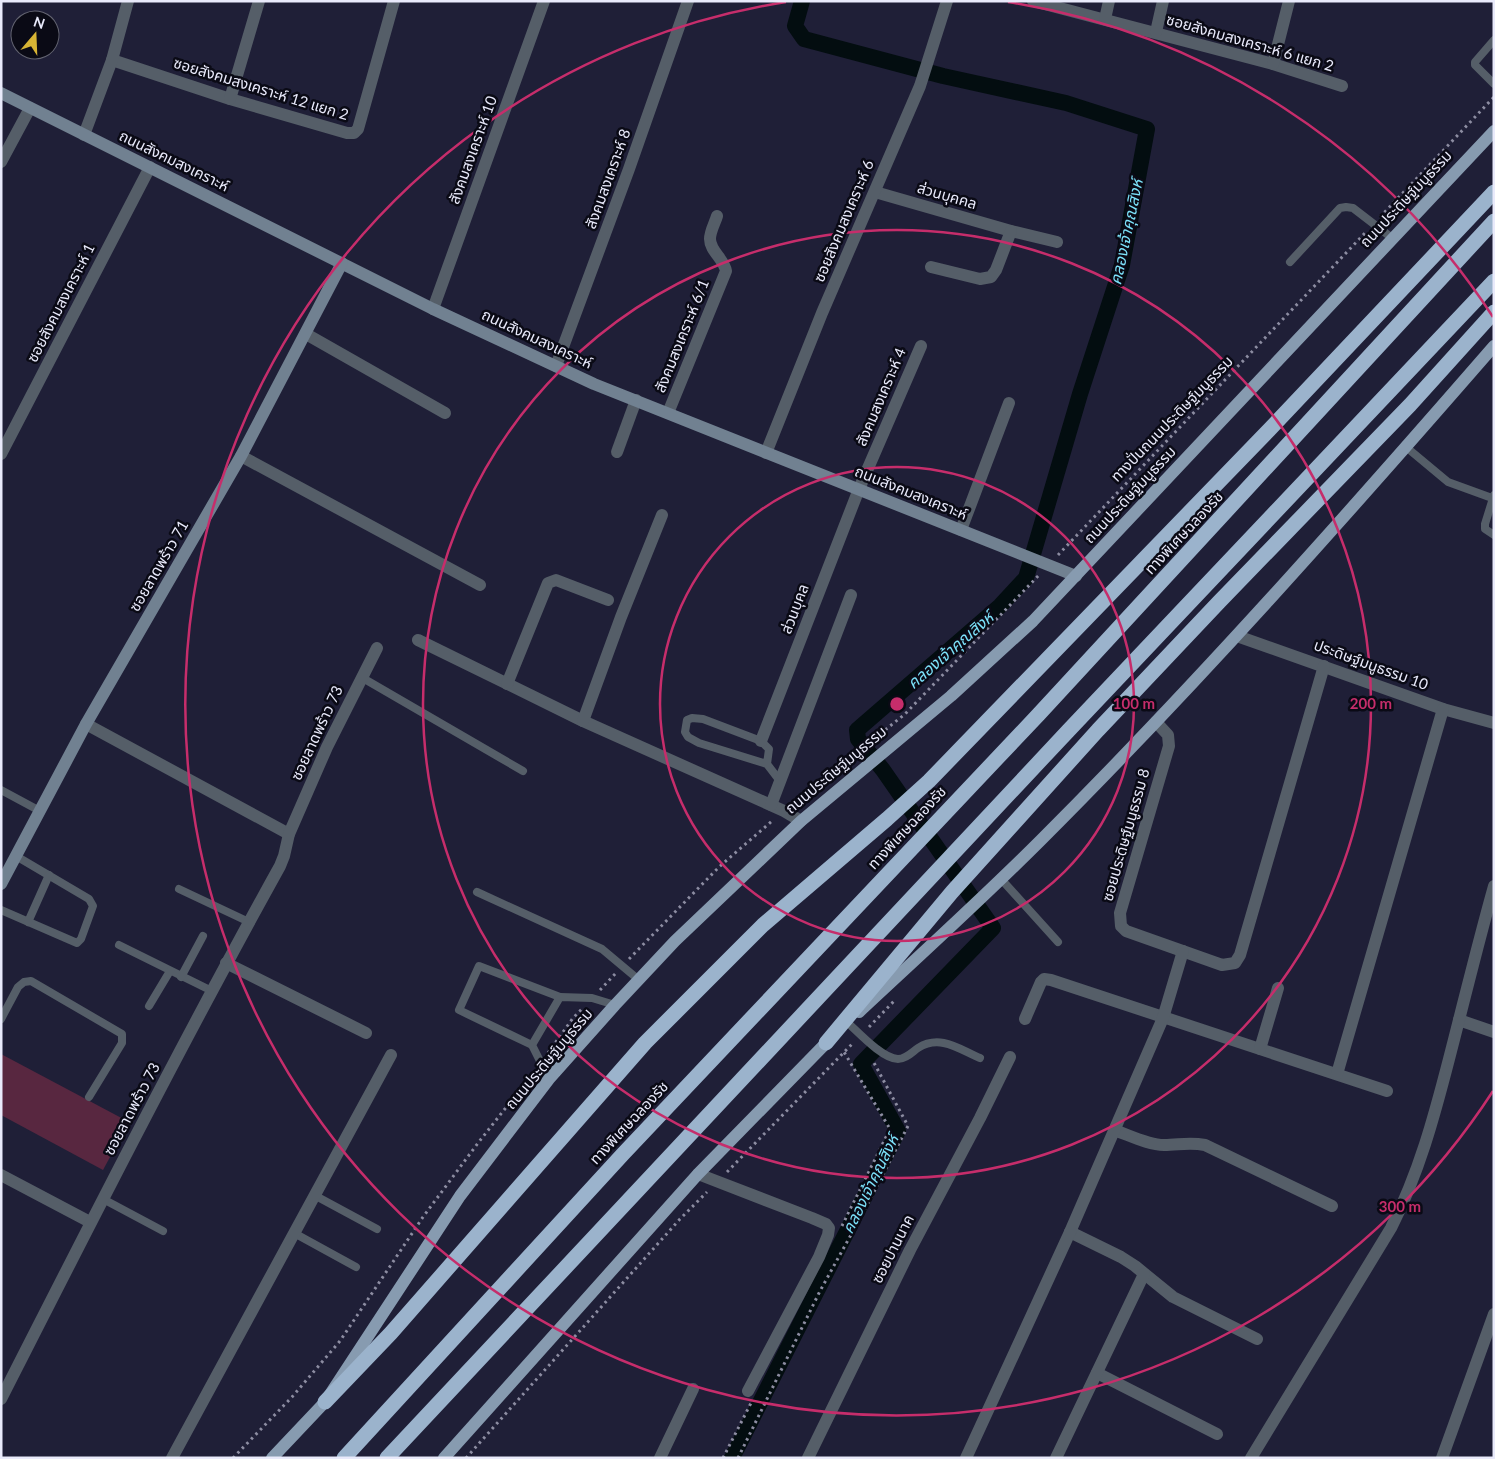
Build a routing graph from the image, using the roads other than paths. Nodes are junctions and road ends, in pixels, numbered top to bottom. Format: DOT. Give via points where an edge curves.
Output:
graph roads {
  1 [pos="128,1"];
  2 [pos="260,1"];
  3 [pos="394,1"];
  4 [pos="544,1"];
  5 [pos="688,1"];
  6 [pos="947,1"];
  7 [pos="1032,1"];
  8 [pos="1110,1"];
  9 [pos="1163,1"];
  10 [pos="1288,1"];
  11 [pos="1105,19"];
  12 [pos="1156,32"];
  13 [pos="1494,40"];
  14 [pos="112,60"];
  15 [pos="1273,64"];
  16 [pos="1494,84"];
  17 [pos="1342,86"];
  18 [pos="1,93"];
  19 [pos="230,99"];
  20 [pos="30,108"];
  21 [pos="1494,131"];
  22 [pos="84,135"];
  23 [pos="1,162"];
  24 [pos="150,167"];
  25 [pos="875,192"];
  26 [pos="1494,192"];
  27 [pos="717,216"];
  28 [pos="1494,221"];
  29 [pos="1011,230"];
  30 [pos="1392,238"];
  31 [pos="1057,242"];
  32 [pos="1290,262"];
  33 [pos="342,263"];
  34 [pos="931,267"];
  35 [pos="1494,281"];
  36 [pos="434,309"];
  37 [pos="1494,312"];
  38 [pos="306,334"];
  39 [pos="921,346"];
  40 [pos="1494,346"];
  41 [pos="556,366"];
  42 [pos="636,400"];
  43 [pos="1009,402"];
  44 [pos="445,413"];
  45 [pos="668,413"];
  46 [pos="1406,447"];
  47 [pos="617,452"];
  48 [pos="766,452"];
  49 [pos="1,454"];
  50 [pos="241,456"];
  51 [pos="858,490"];
  52 [pos="1493,496"];
  53 [pos="662,515"];
  54 [pos="960,530"];
  55 [pos="1494,535"];
  56 [pos="1076,576"];
  57 [pos="480,585"];
  58 [pos="851,595"];
  59 [pos="608,600"];
  60 [pos="1237,636"];
  61 [pos="418,640"];
  62 [pos="377,648"];
  63 [pos="1324,666"];
  64 [pos="361,678"];
  65 [pos="507,684"];
  66 [pos="1443,709"];
  67 [pos="583,721"];
  68 [pos="1156,722"];
  69 [pos="1494,723"];
  70 [pos="86,724"];
  71 [pos="761,741"];
  72 [pos="767,764"];
  73 [pos="523,771"];
  74 [pos="780,781"];
  75 [pos="1,790"];
  76 [pos="771,805"];
  77 [pos="40,811"];
  78 [pos="801,821"];
  79 [pos="288,834"];
  80 [pos="16,856"];
  81 [pos="49,875"];
  82 [pos="1001,879"];
  83 [pos="1,884"];
  84 [pos="1494,886"];
  85 [pos="179,889"];
  86 [pos="477,892"];
  87 [pos="1,910"];
  88 [pos="28,922"];
  89 [pos="249,922"];
  90 [pos="1489,923"];
  91 [pos="202,936"];
  92 [pos="1058,942"];
  93 [pos="119,945"];
  94 [pos="1183,951"];
  95 [pos="226,963"];
  96 [pos="170,971"];
  97 [pos="181,977"];
  98 [pos="639,980"];
  99 [pos="1278,988"];
  100 [pos="212,991"];
  101 [pos="560,997"];
  102 [pos="615,1005"];
  103 [pos="149,1006"];
  104 [pos="1025,1018"];
  105 [pos="1163,1018"];
  106 [pos="1,1020"];
  107 [pos="1459,1020"];
  108 [pos="848,1023"];
  109 [pos="1494,1032"];
  110 [pos="366,1033"];
  111 [pos="826,1043"];
  112 [pos="532,1045"];
  113 [pos="1260,1049"];
  114 [pos="391,1055"];
  115 [pos="1010,1057"];
  116 [pos="980,1058"];
  117 [pos="1336,1074"];
  118 [pos="549,1080"];
  119 [pos="1387,1091"];
  120 [pos="89,1097"];
  121 [pos="1114,1130"];
  122 [pos="698,1174"];
  123 [pos="1,1176"];
  124 [pos="314,1195"];
  125 [pos="103,1199"];
  126 [pos="1332,1206"];
  127 [pos="90,1222"];
  128 [pos="377,1228"];
  129 [pos="163,1231"];
  130 [pos="1070,1232"];
  131 [pos="294,1233"];
  132 [pos="356,1268"];
  133 [pos="1144,1274"];
  134 [pos="1494,1314"];
  135 [pos="1257,1339"];
  136 [pos="1097,1373"];
  137 [pos="693,1389"];
  138 [pos="748,1391"];
  139 [pos="1,1399"];
  140 [pos="325,1402"];
  141 [pos="1217,1434"];
  142 [pos="172,1458"];
  143 [pos="272,1458"];
  144 [pos="344,1458"];
  145 [pos="386,1458"];
  146 [pos="444,1458"];
  147 [pos="660,1458"];
  148 [pos="808,1458"];
  149 [pos="966,1458"];
  150 [pos="1056,1458"];
  151 [pos="1252,1458"];
  152 [pos="1442,1458"];
  1 -- 14 [label="street"];
  2 -- 19 [label="street"];
  3 -- 19 [label="street, ซอยสังคมสงเคราะห์ 12 แยก 2" via="358,130 354,133"];
  4 -- 36 [label="street, สังคมสงเคราะห์ 10"];
  5 -- 41 [label="street, สังคมสงเคราะห์ 8"];
  6 -- 25 [label="street, ซอยสังคมสงเคราะห์ 6" via="920,86"];
  7 -- 11 [label="street, ซอยสังคมสงเคราะห์ 6 แยก 2"];
  8 -- 11 [label="street"];
  9 -- 12 [label="street"];
  10 -- 15 [label="street"];
  11 -- 12 [label="street, ซอยสังคมสงเคราะห์ 6 แยก 2"];
  12 -- 15 [label="street, ซอยสังคมสงเคราะห์ 6 แยก 2"];
  13 -- 16 [label="lane" via="1475,63"];
  14 -- 19 [label="street, ซอยสังคมสงเคราะห์ 12 แยก 2"];
  14 -- 22 [label="street"];
  15 -- 17 [label="street, ซอยสังคมสงเคราะห์ 6 แยก 2"];
  18 -- 20 [label="main road, ถนนสังคมสงเคราะห์"];
  20 -- 22 [label="main road, ถนนสังคมสงเคราะห์"];
  20 -- 23 [label="street"];
  21 -- 30 [label="main road, ถนนประดิษฐ์มนูธรรม"];
  22 -- 24 [label="main road, ถนนสังคมสงเคราะห์"];
  24 -- 33 [label="main road, ถนนสังคมสงเคราะห์"];
  24 -- 49 [label="street, ซอยสังคมสงเคราะห์ 1"];
  25 -- 29 [label="street, ส่วนบุคคล"];
  25 -- 48 [label="street, ซอยสังคมสงเคราะห์ 6"];
  26 -- 140 [label="highway" via="929,781 763,924 645,1043 397,1326"];
  27 -- 45 [label="street, สังคมสงเคราะห์ 6/1" via="711,243 726,272"];
  28 -- 144 [label="highway, ทางพิเศษฉลองรัช" via="1039,714 623,1154"];
  29 -- 31 [label="street, ส่วนบุคคล"];
  29 -- 34 [label="street" via="992,277 980,279"];
  30 -- 32 [label="lane" via="1353,208 1340,208"];
  30 -- 56 [label="main road, ถนนประดิษฐ์มนูธรรม"];
  33 -- 36 [label="main road, ถนนสังคมสงเคราะห์"];
  33 -- 38 [label="main road, ซอยลาดพร้าว 71"];
  35 -- 145 [label="highway"];
  36 -- 41 [label="main road, ถนนสังคมสงเคราะห์"];
  37 -- 111 [label="highway" via="1410,405 1098,730 952,892"];
  38 -- 44 [label="street"];
  38 -- 50 [label="main road, ซอยลาดพร้าว 71"];
  39 -- 51 [label="street, สังคมสงเคราะห์ 4"];
  40 -- 46 [label="main road"];
  41 -- 42 [label="main road, ถนนสังคมสงเคราะห์"];
  42 -- 45 [label="main road, ถนนสังคมสงเคราะห์"];
  42 -- 47 [label="street"];
  43 -- 54 [label="street"];
  45 -- 48 [label="main road, ถนนสังคมสงเคราะห์"];
  46 -- 52 [label="lane" via="1448,482"];
  46 -- 60 [label="main road"];
  48 -- 51 [label="main road, ถนนสังคมสงเคราะห์"];
  50 -- 57 [label="street"];
  50 -- 70 [label="main road, ซอยลาดพร้าว 71"];
  51 -- 54 [label="main road, ถนนสังคมสงเคราะห์"];
  51 -- 71 [label="street, ส่วนบุคล"];
  52 -- 55 [label="lane" via="1485,529"];
  53 -- 67 [label="street"];
  54 -- 56 [label="main road, ถนนสังคมสงเคราะห์"];
  56 -- 78 [label="main road, ถนนประดิษฐ์มนูธรรม" via="995,657"];
  58 -- 74 [label="street"];
  59 -- 65 [label="street" via="556,580 548,583"];
  60 -- 63 [label="street, ประดิษฐ์มนูธรรม 10"];
  60 -- 68 [label="main road"];
  61 -- 65 [label="street"];
  62 -- 64 [label="street, ซอยลาดพร้าว 73"];
  63 -- 66 [label="street, ประดิษฐ์มนูธรรม 10"];
  63 -- 94 [label="street, ซอยประดิษฐ์มนูธรรม 8" via="1240,955 1235,963 1222,965"];
  64 -- 73 [label="lane"];
  64 -- 79 [label="street, ซอยลาดพร้าว 73"];
  65 -- 67 [label="street"];
  66 -- 69 [label="street, ประดิษฐ์มนูธรรม 10"];
  66 -- 117 [label="street"];
  67 -- 76 [label="street"];
  68 -- 82 [label="main road"];
  68 -- 94 [label="street, ซอยประดิษฐ์มนูธรรม 8" via="1168,735 1169,746 1120,920 1126,931"];
  70 -- 77 [label="main road, ซอยลาดพร้าว 71"];
  70 -- 79 [label="street"];
  71 -- 72 [label="lane" via="769,750"];
  71 -- 72 [label="lane" via="703,719 692,718 685,726 688,737 699,743"];
  72 -- 74 [label="lane"];
  74 -- 76 [label="street"];
  75 -- 77 [label="lane"];
  76 -- 78 [label="street"];
  77 -- 80 [label="main road, ซอยลาดพร้าว 71"];
  78 -- 98 [label="main road, ถนนประดิษฐ์มนูธรรม"];
  79 -- 89 [label="street, ซอยลาดพร้าว 73" via="280,866"];
  80 -- 81 [label="lane"];
  80 -- 83 [label="main road, ซอยลาดพร้าว 71"];
  81 -- 88 [label="lane"];
  81 -- 88 [label="lane" via="92,902 82,939 77,943"];
  82 -- 92 [label="lane"];
  82 -- 108 [label="main road"];
  84 -- 90 [label="street"];
  85 -- 89 [label="lane"];
  86 -- 98 [label="lane" via="602,948"];
  87 -- 88 [label="lane"];
  89 -- 95 [label="street, ซอยลาดพร้าว 73"];
  90 -- 107 [label="street"];
  91 -- 97 [label="lane"];
  93 -- 96 [label="lane"];
  94 -- 105 [label="street"];
  95 -- 100 [label="street, ซอยลาดพร้าว 73"];
  95 -- 110 [label="street"];
  96 -- 97 [label="lane"];
  96 -- 103 [label="lane"];
  97 -- 100 [label="lane"];
  98 -- 102 [label="main road, ถนนประดิษฐ์มนูธรรม"];
  99 -- 113 [label="street"];
  100 -- 125 [label="street, ซอยลาดพร้าว 73"];
  101 -- 102 [label="lane" via="592,998"];
  101 -- 112 [label="lane"];
  101 -- 112 [label="lane" via="480,966 459,1010"];
  102 -- 118 [label="main road, ถนนประดิษฐ์มนูธรรม"];
  104 -- 105 [label="street" via="1044,979"];
  105 -- 113 [label="street"];
  105 -- 121 [label="street"];
  106 -- 120 [label="lane" via="18,988 31,981 122,1034 122,1043"];
  107 -- 109 [label="street"];
  107 -- 151 [label="street" via="1434,1114 1406,1198"];
  108 -- 111 [label="main road"];
  108 -- 116 [label="lane" via="887,1055 899,1059 930,1042 948,1044"];
  111 -- 122 [label="main road"];
  112 -- 118 [label="lane"];
  113 -- 117 [label="street"];
  114 -- 124 [label="street"];
  115 -- 148 [label="street, ซอยปานนาค"];
  117 -- 119 [label="street"];
  118 -- 140 [label="main road, ถนนประดิษฐ์มนูธรรม" via="460,1196"];
  121 -- 126 [label="street" via="1154,1144 1192,1142 1205,1145"];
  121 -- 130 [label="street"];
  122 -- 138 [label="street" via="812,1218 829,1228 819,1257"];
  122 -- 146 [label="main road"];
  123 -- 127 [label="street"];
  124 -- 128 [label="lane"];
  124 -- 131 [label="street"];
  125 -- 127 [label="street, ซอยลาดพร้าว 73"];
  125 -- 129 [label="lane"];
  127 -- 139 [label="street, ซอยลาดพร้าว 73"];
  130 -- 133 [label="street" via="1121,1257"];
  130 -- 149 [label="street"];
  131 -- 132 [label="lane"];
  131 -- 142 [label="street"];
  133 -- 135 [label="street" via="1173,1297"];
  133 -- 136 [label="street"];
  134 -- 152 [label="street"];
  136 -- 141 [label="street"];
  136 -- 150 [label="street"];
  137 -- 147 [label="street"];
  140 -- 143 [label="main road, ถนนประดิษฐ์มนูธรรม"];
}
